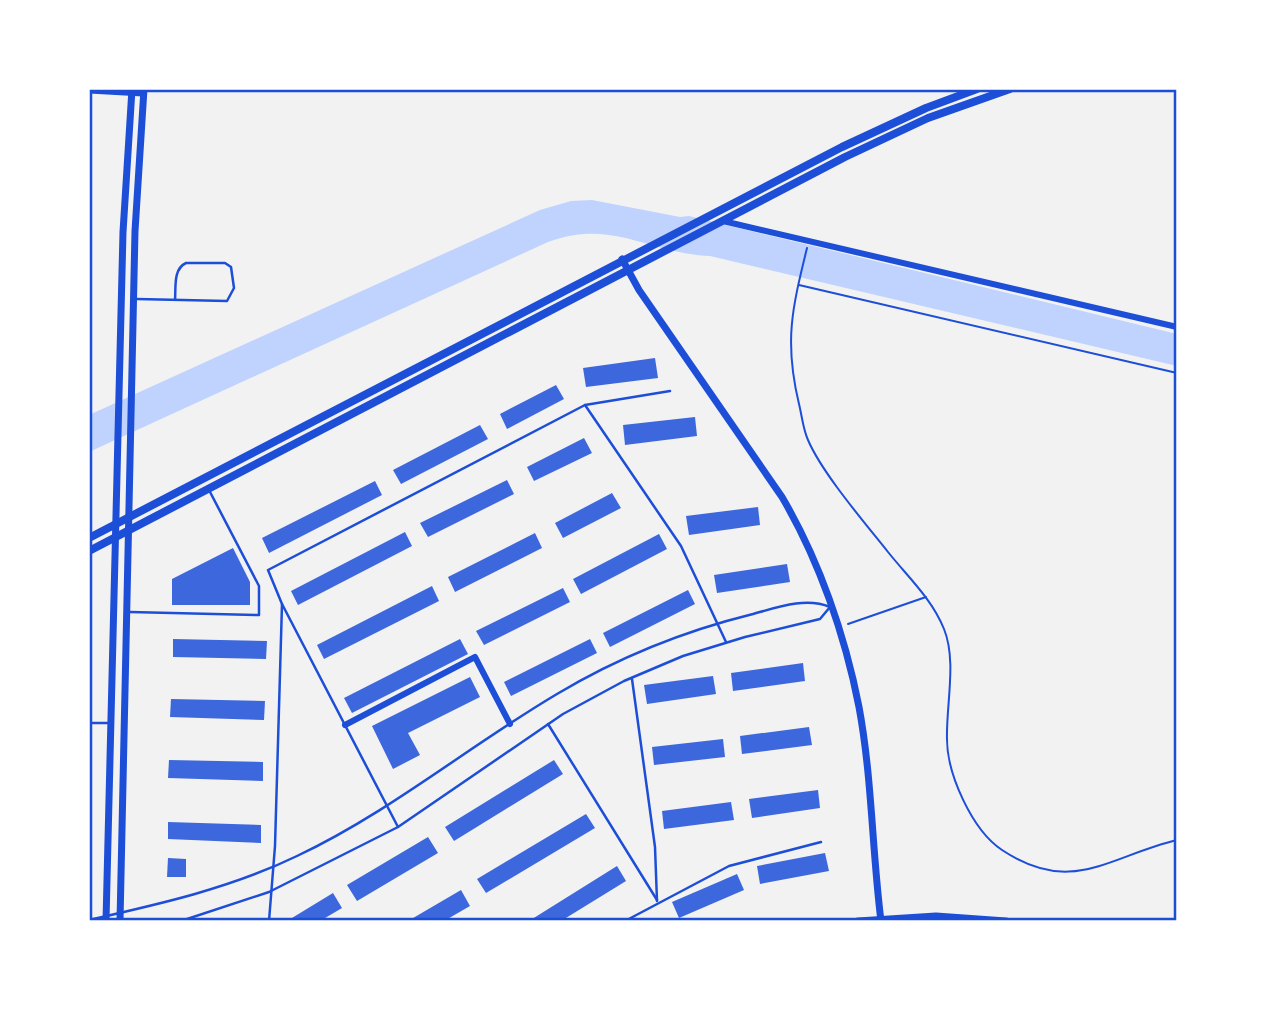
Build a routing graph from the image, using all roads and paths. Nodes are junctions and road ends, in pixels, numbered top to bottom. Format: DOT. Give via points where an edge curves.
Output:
graph roads {
  1 [pos="977,89"];
  2 [pos="1010,89"];
  3 [pos="89,90"];
  4 [pos="132,90"];
  5 [pos="144,91"];
  6 [pos="723,220"];
  7 [pos="808,240"];
  8 [pos="622,259"];
  9 [pos="628,271"];
  10 [pos="798,285"];
  11 [pos="134,299"];
  12 [pos="175,300"];
  13 [pos="1177,327"];
  14 [pos="1177,373"];
  15 [pos="670,391"];
  16 [pos="584,405"];
  17 [pos="208,488"];
  18 [pos="129,517"];
  19 [pos="115,525"];
  20 [pos="128,529"];
  21 [pos="115,537"];
  22 [pos="89,538"];
  23 [pos="89,551"];
  24 [pos="926,597"];
  25 [pos="282,604"];
  26 [pos="830,607"];
  27 [pos="127,612"];
  28 [pos="717,623"];
  29 [pos="838,627"];
  30 [pos="726,643"];
  31 [pos="631,678"];
  32 [pos="89,723"];
  33 [pos="110,723"];
  34 [pos="510,724"];
  35 [pos="548,724"];
  36 [pos="345,725"];
  37 [pos="387,807"];
  38 [pos="398,827"];
  39 [pos="1177,841"];
  40 [pos="821,842"];
  41 [pos="272,867"];
  42 [pos="269,892"];
  43 [pos="657,901"];
  44 [pos="120,917"];
  45 [pos="106,919"];
  46 [pos="89,920"];
  47 [pos="880,920"];
  48 [pos="181,921"];
  49 [pos="269,921"];
  50 [pos="625,921"];
  51 [pos="858,921"];
  52 [pos="1006,921"];
  1 -- 8 [label="main road" via="868,134"];
  2 -- 6 [label="main road" via="902,130"];
  3 -- 4 [label="street"];
  4 -- 5 [label="street"];
  4 -- 19 [label="street"];
  5 -- 11 [label="street"];
  6 -- 7 [label="street"];
  6 -- 9 [label="main road"];
  7 -- 10 [label="path"];
  7 -- 13 [label="street"];
  8 -- 9 [label="street"];
  8 -- 18 [label="main road"];
  9 -- 17 [label="main road"];
  9 -- 26 [label="street" via="798,523"];
  10 -- 14 [label="path"];
  10 -- 24 [label="path" via="788,350 808,440 838,486"];
  11 -- 12 [label="lane"];
  11 -- 18 [label="street"];
  12 -- 12 [label="lane" via="227,301 234,288 231,267 225,263 180,265"];
  15 -- 16 [label="lane"];
  16 -- 25 [label="lane" via="268,570"];
  16 -- 28 [label="lane" via="681,545"];
  17 -- 20 [label="main road"];
  17 -- 27 [label="lane" via="259,586 259,615"];
  18 -- 19 [label="main road"];
  18 -- 20 [label="street"];
  19 -- 21 [label="street"];
  19 -- 22 [label="main road"];
  20 -- 21 [label="main road"];
  20 -- 27 [label="street"];
  21 -- 23 [label="main road"];
  21 -- 33 [label="street"];
  24 -- 29 [label="path"];
  24 -- 39 [label="path" via="945,632 947,742 957,782 974,823 999,848 1037,870 1080,872"];
  25 -- 36 [label="lane"];
  25 -- 41 [label="lane"];
  26 -- 28 [label="lane" via="818,602 783,606"];
  26 -- 29 [label="street"];
  26 -- 30 [label="lane" via="820,619"];
  27 -- 44 [label="street"];
  28 -- 30 [label="lane"];
  28 -- 34 [label="lane" via="628,656"];
  29 -- 47 [label="street" via="859,711"];
  30 -- 31 [label="lane"];
  31 -- 35 [label="lane"];
  31 -- 43 [label="lane" via="655,847"];
  32 -- 33 [label="lane"];
  33 -- 45 [label="street"];
  34 -- 36 [label="street" via="475,657"];
  34 -- 37 [label="lane"];
  35 -- 38 [label="lane"];
  35 -- 43 [label="lane"];
  36 -- 37 [label="lane"];
  37 -- 38 [label="lane"];
  37 -- 41 [label="lane"];
  38 -- 42 [label="lane"];
  40 -- 43 [label="lane" via="729,866"];
  41 -- 42 [label="lane"];
  41 -- 44 [label="lane"];
  42 -- 48 [label="lane"];
  42 -- 49 [label="lane"];
  43 -- 50 [label="lane"];
  44 -- 45 [label="lane"];
  45 -- 46 [label="lane"];
  47 -- 51 [label="street"];
  47 -- 52 [label="street" via="958,917"];
}
